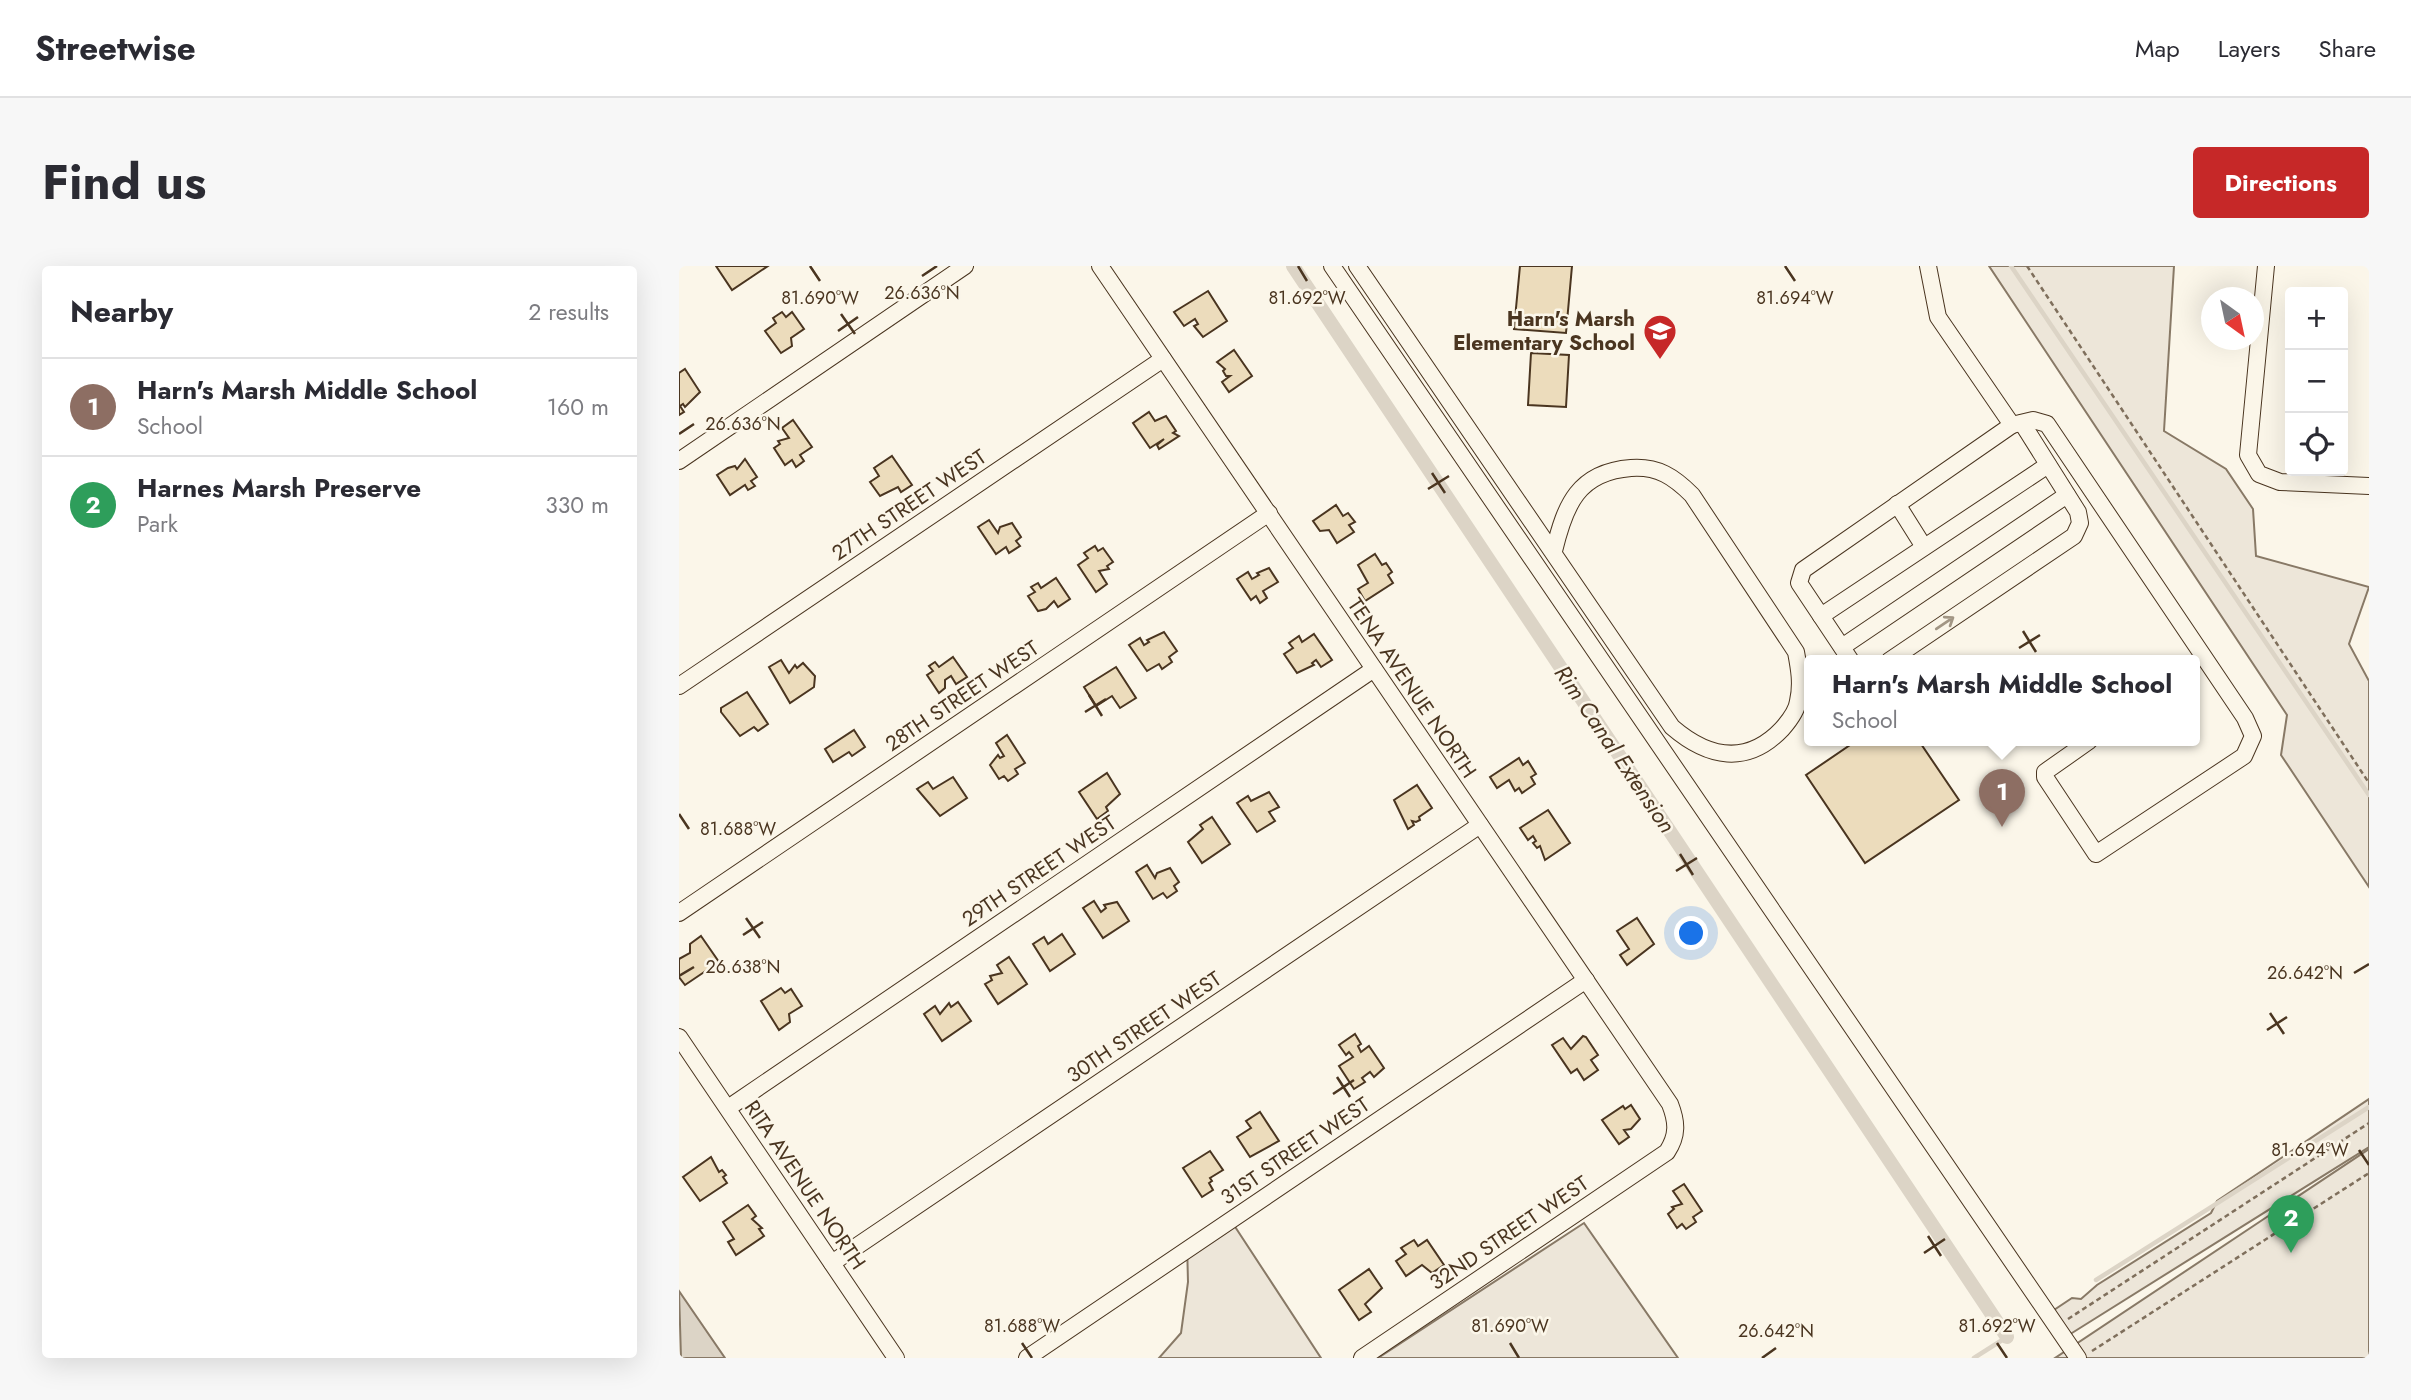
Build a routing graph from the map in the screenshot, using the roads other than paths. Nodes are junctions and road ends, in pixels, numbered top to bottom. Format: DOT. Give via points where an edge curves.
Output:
graph roads {
  1 [pos="965,266"];
  2 [pos="1100,266"];
  3 [pos="1332,266"];
  4 [pos="1357,266"];
  5 [pos="1928,266"];
  6 [pos="2266,266"];
  7 [pos="1163,359"];
  8 [pos="2017,424"];
  9 [pos="679,461"];
  10 [pos="2048,465"];
  11 [pos="2369,486"];
  12 [pos="2067,495"];
  13 [pos="1897,504"];
  14 [pos="1269,513"];
  15 [pos="1924,547"];
  16 [pos="1554,551"];
  17 [pos="1821,616"];
  18 [pos="1846,654"];
  19 [pos="1897,655"];
  20 [pos="2194,655"];
  21 [pos="2200,664"];
  22 [pos="1374,669"];
  23 [pos="679,686"];
  24 [pos="2082,746"];
  25 [pos="1480,825"];
  26 [pos="679,913"];
  27 [pos="1585,980"];
  28 [pos="679,1037"];
  29 [pos="727,1108"];
  30 [pos="1676,1138"];
  31 [pos="832,1264"];
  32 [pos="896,1358"];
  33 [pos="1027,1358"];
  34 [pos="1362,1358"];
  35 [pos="2080,1358"];
  1 -- 9 [label="street"];
  2 -- 7 [label="street, TENA AVENUE NORTH"];
  3 -- 35 [label="street"];
  4 -- 16 [label="street"];
  5 -- 8 [label="street" via="1938,317"];
  6 -- 11 [label="street" via="2248,455 2259,474 2280,482"];
  7 -- 14 [label="street, TENA AVENUE NORTH"];
  7 -- 23 [label="street, 27TH STREET WEST"];
  8 -- 10 [label="street"];
  8 -- 13 [label="street"];
  8 -- 20 [label="street" via="2033,420 2047,424"];
  10 -- 12 [label="street"];
  10 -- 15 [label="street"];
  12 -- 18 [label="street"];
  19 -- 12 [label="street, one-way" via="2074,536 2080,523"];
  13 -- 15 [label="street"];
  13 -- 17 [label="street" via="1803,569 1799,583"];
  14 -- 22 [label="street, TENA AVENUE NORTH"];
  14 -- 26 [label="street, 28TH STREET WEST"];
  15 -- 17 [label="street"];
  16 -- 16 [label="street" via="1672,727 1691,744 1720,754 1743,753 1767,744 1789,720 1798,703 1796,652 1692,495 1672,475 1645,467 1594,476 1574,496 1561,519"];
  17 -- 18 [label="street"];
  21 -- 24 [label="street" via="2245,718 2253,736 2244,756 2096,854 2045,777 2045,772"];
  22 -- 25 [label="street, TENA AVENUE NORTH"];
  22 -- 29 [label="street, 29TH STREET WEST"];
  25 -- 27 [label="street, TENA AVENUE NORTH"];
  25 -- 31 [label="street, 30TH STREET WEST"];
  27 -- 30 [label="street, TENA AVENUE NORTH" via="1670,1104"];
  27 -- 33 [label="street, 31ST STREET WEST"];
  28 -- 29 [label="street, RITA AVENUE NORTH"];
  29 -- 31 [label="street, RITA AVENUE NORTH"];
  30 -- 34 [label="street, 32ND STREET WEST" via="1667,1152"];
  31 -- 32 [label="street, RITA AVENUE NORTH"];
}
